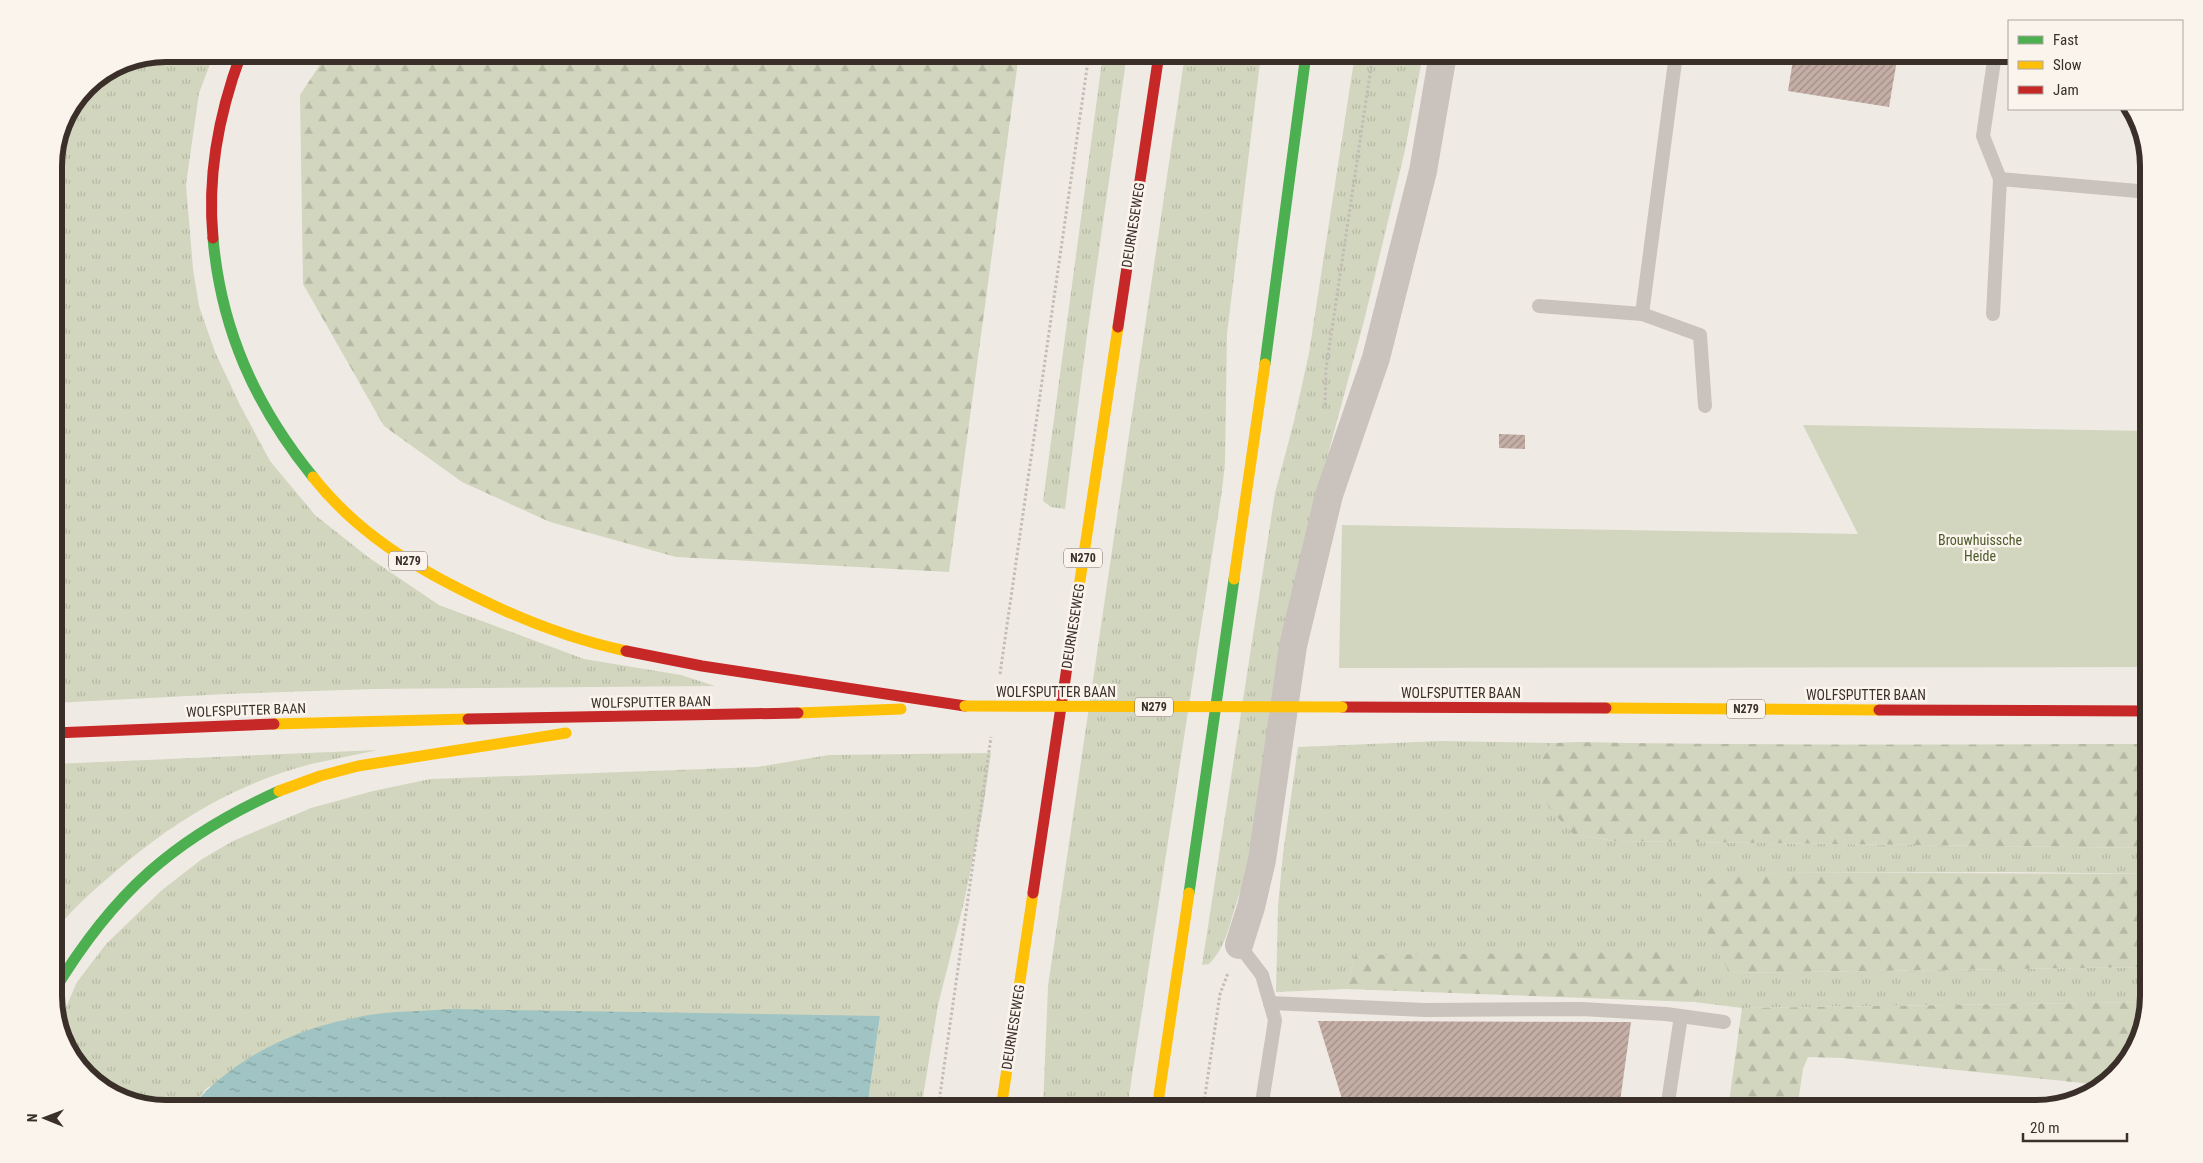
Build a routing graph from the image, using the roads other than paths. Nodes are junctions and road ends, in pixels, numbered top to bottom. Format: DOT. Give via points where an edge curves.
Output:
graph roads {
  1 [pos="239,63"];
  2 [pos="1158,63"];
  3 [pos="1305,63"];
  4 [pos="1441,63"];
  5 [pos="1675,63"];
  6 [pos="1994,63"];
  7 [pos="2000,179"];
  8 [pos="2140,191"];
  9 [pos="1539,306"];
  10 [pos="1642,314"];
  11 [pos="1993,314"];
  12 [pos="1704,406"];
  13 [pos="965,706"];
  14 [pos="2140,711"];
  15 [pos="711,716"];
  16 [pos="603,729"];
  17 [pos="573,732"];
  18 [pos="63,733"];
  19 [pos="1239,945"];
  20 [pos="63,974"];
  21 [pos="1270,1003"];
  22 [pos="1681,1016"];
  23 [pos="1724,1022"];
  24 [pos="1001,1100"];
  25 [pos="1158,1100"];
  26 [pos="1262,1100"];
  27 [pos="1668,1100"];
  1 -- 13 [label="main road, N279" via="225,104 216,147 212,191 216,278 224,314 240,360 263,408 296,457 353,519 393,551 434,576 512,616 590,643 700,665"];
  2 -- 24 [label="main road, DEURNESEWEG / N270"];
  3 -- 25 [label="main road" via="1259,414"];
  4 -- 19 [label="street" via="1423,171 1376,358 1329,495 1293,646 1262,860"];
  5 -- 10 [label="lane"];
  6 -- 7 [label="lane" via="1983,136"];
  7 -- 8 [label="lane"];
  7 -- 11 [label="lane"];
  9 -- 10 [label="lane"];
  10 -- 12 [label="lane" via="1700,335"];
  13 -- 14 [label="main road, WOLFSPUTTER BAAN / N279, bridge"];
  13 -- 15 [label="main road, WOLFSPUTTER BAAN / N279"];
  15 -- 16 [label="main road, N279"];
  15 -- 18 [label="main road, WOLFSPUTTER BAAN / N279" via="342,721"];
  17 -- 20 [label="main road" via="379,763 321,776 267,796 223,817 181,844 143,875 104,918"];
  19 -- 21 [label="lane" via="1262,975"];
  21 -- 22 [label="lane" via="1425,1010 1582,1009"];
  21 -- 26 [label="lane" via="1275,1020"];
  22 -- 23 [label="lane"];
  22 -- 27 [label="lane"];
}
